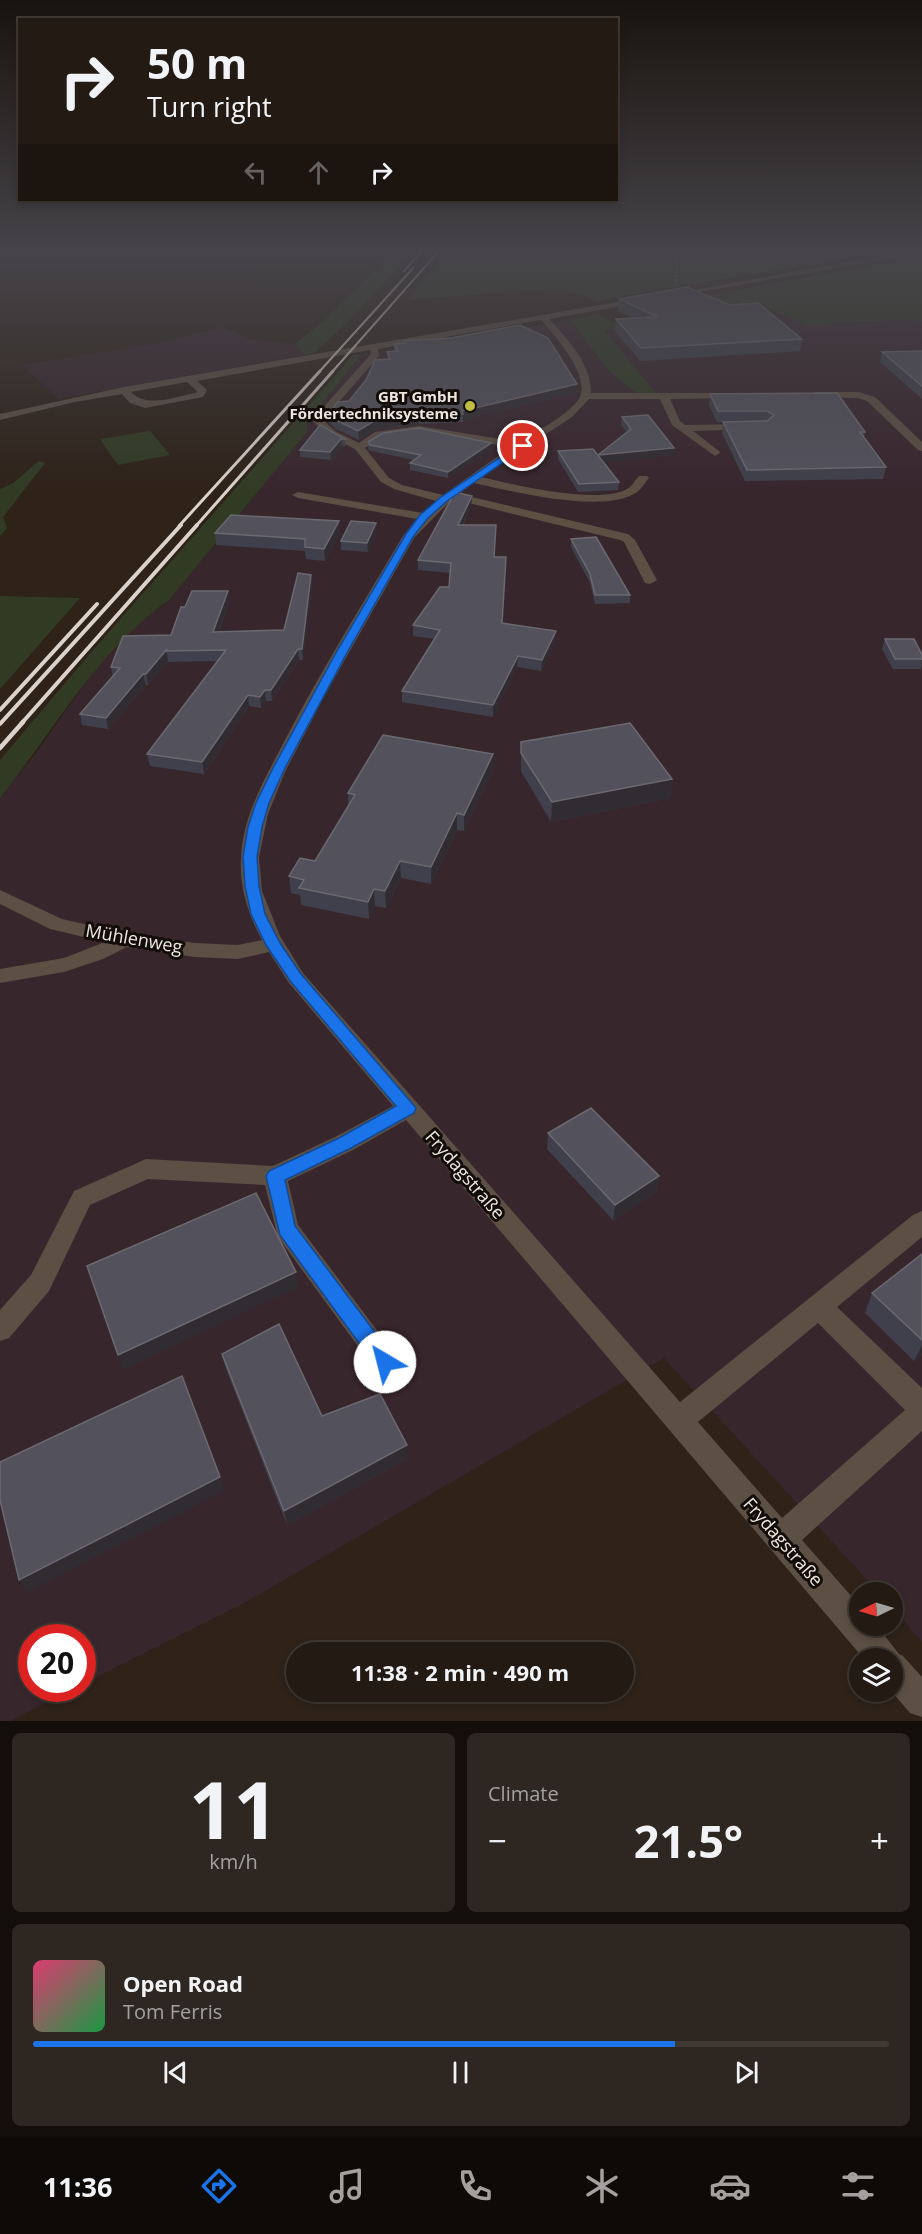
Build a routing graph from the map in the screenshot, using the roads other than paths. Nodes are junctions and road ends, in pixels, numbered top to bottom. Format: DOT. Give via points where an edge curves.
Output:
graph roads {
  1 [pos="459,331"];
  2 [pos="555,331"];
  3 [pos="374,347"];
  4 [pos="189,379"];
  5 [pos="124,390"];
  6 [pos="804,395"];
  7 [pos="585,396"];
  8 [pos="664,396"];
  9 [pos="746,396"];
  10 [pos="0,417"];
  11 [pos="753,427"];
  12 [pos="681,428"];
  13 [pos="910,436"];
  14 [pos="922,436"];
  15 [pos="523,446"];
  16 [pos="359,447"];
  17 [pos="922,448"];
  18 [pos="715,453"];
  19 [pos="643,478"];
  20 [pos="473,479"];
  21 [pos="298,495"];
  22 [pos="447,497"];
  23 [pos="423,517"];
  24 [pos="650,580"];
  25 [pos="0,896"];
  26 [pos="124,940"];
  27 [pos="274,945"];
  28 [pos="0,976"];
  29 [pos="408,1108"];
  30 [pos="275,1176"];
  31 [pos="922,1222"];
  32 [pos="819,1306"];
  33 [pos="0,1329"];
  34 [pos="385,1362"];
  35 [pos="922,1407"];
  36 [pos="922,1413"];
  37 [pos="678,1421"];
  38 [pos="781,1539"];
  39 [pos="875,1648"];
  40 [pos="903,1679"];
  41 [pos="922,1701"];
  1 -- 3 [label="street"];
  2 -- 7 [label="street" via="585,377"];
  3 -- 4 [label="street"];
  3 -- 16 [label="street" via="376,354 317,420 331,433"];
  4 -- 5 [label="street"];
  4 -- 5 [label="street" via="202,390 200,395 146,405 134,401"];
  5 -- 10 [label="street"];
  6 -- 13 [label="street" via="865,397"];
  7 -- 8 [label="street"];
  7 -- 15 [label="street, Frydagstraße" via="568,415"];
  8 -- 9 [label="street"];
  8 -- 12 [label="street"];
  11 -- 12 [label="street"];
  12 -- 18 [label="street"];
  13 -- 14 [label="street"];
  13 -- 17 [label="street"];
  15 -- 16 [label="street" via="419,429 379,434"];
  15 -- 20 [label="street, Frydagstraße"];
  16 -- 22 [label="street" via="385,480 398,487"];
  19 -- 20 [label="street" via="641,485 624,495 578,498"];
  20 -- 22 [label="street, Frydagstraße"];
  21 -- 23 [label="street"];
  22 -- 23 [label="street, Frydagstraße"];
  22 -- 24 [label="street" via="624,537"];
  23 -- 27 [label="street, Frydagstraße" via="352,633 262,803 250,857 252,886 258,914"];
  25 -- 26 [label="street, Mühlenweg" via="57,924"];
  26 -- 27 [label="street, Mühlenweg" via="238,952"];
  26 -- 28 [label="street" via="109,950 30,974"];
  27 -- 29 [label="street, Frydagstraße" via="296,978"];
  29 -- 30 [label="street"];
  29 -- 37 [label="street, Frydagstraße"];
  30 -- 33 [label="street" via="146,1169 82,1198 40,1283"];
  30 -- 34 [label="street" via="287,1229"];
  31 -- 32 [label="street"];
  32 -- 35 [label="street"];
  32 -- 37 [label="street"];
  36 -- 38 [label="street"];
  37 -- 38 [label="street, Frydagstraße"];
  38 -- 39 [label="street, Frydagstraße"];
  40 -- 41 [label="street"];
}
